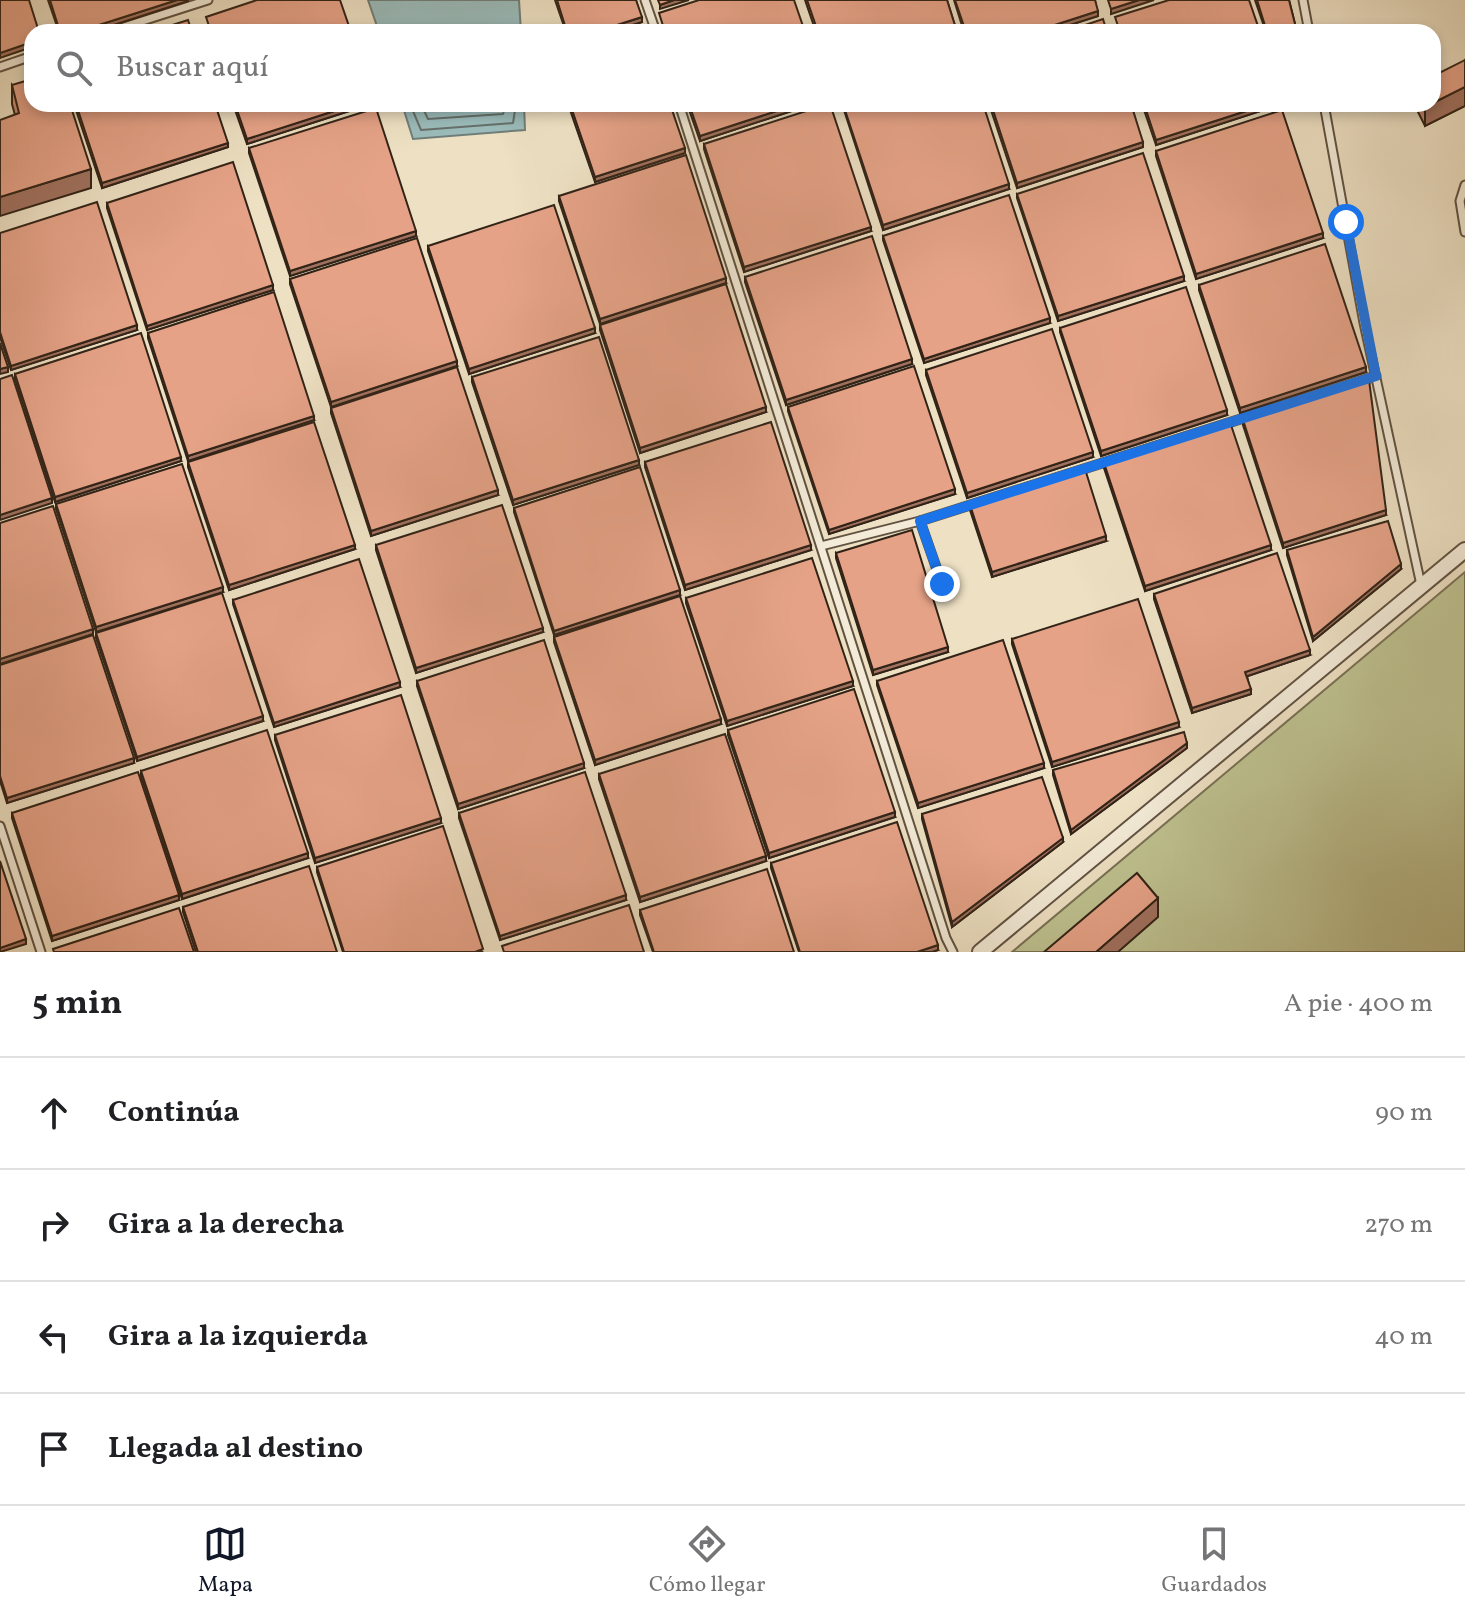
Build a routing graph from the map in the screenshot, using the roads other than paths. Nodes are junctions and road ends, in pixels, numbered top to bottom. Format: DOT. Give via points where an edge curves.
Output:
graph roads {
  1 [pos="208,0"];
  2 [pos="645,0"];
  3 [pos="1303,0"];
  4 [pos="133,24"];
  5 [pos="653,24"];
  6 [pos="1308,24"];
  7 [pos="24,59"];
  8 [pos="0,67"];
  9 [pos="682,112"];
  10 [pos="1326,112"];
  11 [pos="1465,185"];
  12 [pos="1465,232"];
  13 [pos="1376,376"];
  14 [pos="920,521"];
  15 [pos="821,546"];
  16 [pos="1465,550"];
  17 [pos="942,584"];
  18 [pos="1421,587"];
  19 [pos="0,826"];
  20 [pos="41,952"];
  21 [pos="953,952"];
  22 [pos="980,952"];
  1 -- 4 [label="lane"];
  2 -- 5 [label="lane"];
  3 -- 6 [label="lane"];
  7 -- 8 [label="lane"];
  9 -- 15 [label="lane"];
  10 -- 13 [label="lane"];
  11 -- 12 [label="lane" via="1460,201"];
  13 -- 14 [label="lane"];
  13 -- 18 [label="lane"];
  14 -- 15 [label="lane"];
  14 -- 17 [label="lane"];
  15 -- 21 [label="lane"];
  16 -- 18 [label="street"];
  18 -- 22 [label="street"];
  19 -- 20 [label="lane"];
}
